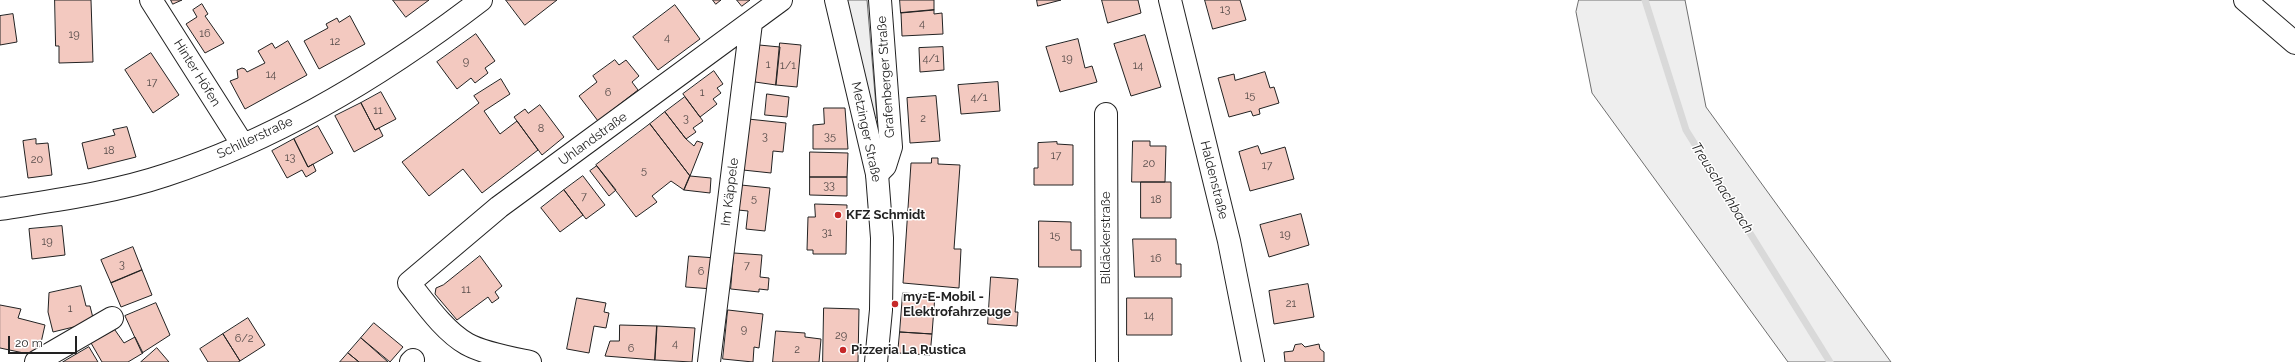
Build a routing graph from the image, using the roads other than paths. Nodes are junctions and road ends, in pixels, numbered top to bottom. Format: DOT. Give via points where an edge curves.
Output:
graph roads {
  1 [pos="151,0"];
  2 [pos="481,0"];
  3 [pos="781,0"];
  4 [pos="836,0"];
  5 [pos="880,0"];
  6 [pos="1170,0"];
  7 [pos="2245,0"];
  8 [pos="751,23"];
  9 [pos="2295,43"];
  10 [pos="1106,114"];
  11 [pos="243,145"];
  12 [pos="877,174"];
  13 [pos="0,209"];
  14 [pos="112,318"];
  15 [pos="36,362"];
  16 [pos="530,362"];
  17 [pos="709,362"];
  18 [pos="876,362"];
  19 [pos="1106,362"];
  20 [pos="1253,362"];
  1 -- 11 [label="street, Hinter Höfen"];
  2 -- 11 [label="street, Schillerstraße" via="415,48 365,80 318,108"];
  3 -- 8 [label="street, Uhlandstraße"];
  4 -- 12 [label="street, Metzinger Straße"];
  5 -- 12 [label="street, Grafenberger Straße" via="892,147 885,166"];
  6 -- 20 [label="street, Haldenstraße" via="1229,241"];
  7 -- 9 [label="street"];
  8 -- 16 [label="street, Uhlandstraße" via="499,207 409,283 438,319 467,344 505,357"];
  8 -- 17 [label="street, Im Käppele"];
  10 -- 19 [label="street, Bildäckerstraße"];
  11 -- 13 [label="street, Schillerstraße" via="166,175 104,192"];
  12 -- 18 [label="street, Metzinger Straße" via="882,245 881,310"];
  14 -- 15 [label="street"];
}
